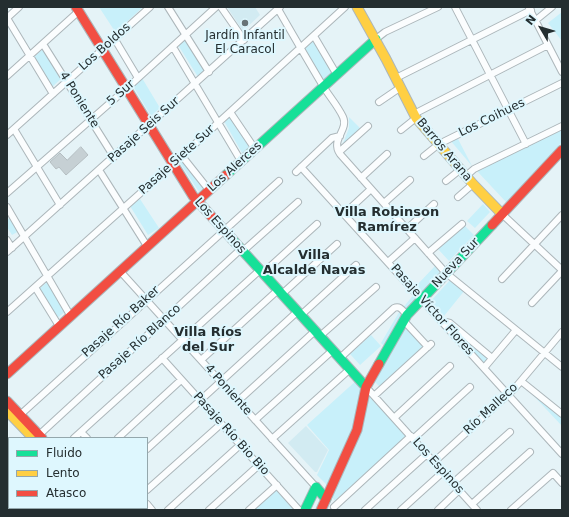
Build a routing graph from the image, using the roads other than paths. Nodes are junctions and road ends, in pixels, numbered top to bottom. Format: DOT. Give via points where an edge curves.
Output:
graph roads {
  1 [pos="19,7"];
  2 [pos="150,7"];
  3 [pos="168,7"];
  4 [pos="216,7"];
  5 [pos="221,7"];
  6 [pos="345,7"];
  7 [pos="357,7"];
  8 [pos="438,7"];
  9 [pos="455,7"];
  10 [pos="552,7"];
  11 [pos="279,8"];
  12 [pos="78,9"];
  13 [pos="530,9"];
  14 [pos="7,18"];
  15 [pos="536,20"];
  16 [pos="186,35"];
  17 [pos="314,36"];
  18 [pos="114,38"];
  19 [pos="473,39"];
  20 [pos="244,40"];
  21 [pos="376,40"];
  22 [pos="43,44"];
  23 [pos="548,45"];
  24 [pos="173,47"];
  25 [pos="301,48"];
  26 [pos="102,49"];
  27 [pos="30,56"];
  28 [pos="209,72"];
  29 [pos="562,72"];
  30 [pos="337,75"];
  31 [pos="491,75"];
  32 [pos="7,76"];
  33 [pos="138,78"];
  34 [pos="396,78"];
  35 [pos="67,81"];
  36 [pos="562,83"];
  37 [pos="195,84"];
  38 [pos="324,87"];
  39 [pos="401,87"];
  40 [pos="126,89"];
  41 [pos="53,94"];
  42 [pos="379,102"];
  43 [pos="508,110"];
  44 [pos="230,112"];
  45 [pos="415,116"];
  46 [pos="91,119"];
  47 [pos="218,123"];
  48 [pos="149,126"];
  49 [pos="368,126"];
  50 [pos="562,126"];
  51 [pos="14,129"];
  52 [pos="401,130"];
  53 [pos="7,135"];
  54 [pos="340,136"];
  55 [pos="439,144"];
  56 [pos="526,144"];
  57 [pos="255,149"];
  58 [pos="562,150"];
  59 [pos="339,152"];
  60 [pos="387,154"];
  61 [pos="182,156"];
  62 [pos="424,156"];
  63 [pos="114,157"];
  64 [pos="241,161"];
  65 [pos="173,164"];
  66 [pos="37,167"];
  67 [pos="301,167"];
  68 [pos="99,170"];
  69 [pos="296,172"];
  70 [pos="464,172"];
  71 [pos="361,178"];
  72 [pos="410,180"];
  73 [pos="279,181"];
  74 [pos="446,181"];
  75 [pos="473,184"];
  76 [pos="371,189"];
  77 [pos="209,190"];
  78 [pos="7,193"];
  79 [pos="458,197"];
  80 [pos="196,201"];
  81 [pos="298,202"];
  82 [pos="384,203"];
  83 [pos="434,204"];
  84 [pos="60,205"];
  85 [pos="7,207"];
  86 [pos="124,208"];
  87 [pos="344,214"];
  88 [pos="502,214"];
  89 [pos="562,215"];
  90 [pos="317,224"];
  91 [pos="462,224"];
  92 [pos="407,229"];
  93 [pos="224,230"];
  94 [pos="24,237"];
  95 [pos="415,238"];
  96 [pos="7,240"];
  97 [pos="337,244"];
  98 [pos="534,244"];
  99 [pos="147,246"];
  100 [pos="9,250"];
  101 [pos="242,250"];
  102 [pos="428,253"];
  103 [pos="388,262"];
  104 [pos="356,265"];
  105 [pos="120,271"];
  106 [pos="261,271"];
  107 [pos="562,271"];
  108 [pos="446,273"];
  109 [pos="47,276"];
  110 [pos="502,279"];
  111 [pos="35,287"];
  112 [pos="376,287"];
  113 [pos="280,292"];
  114 [pos="422,299"];
  115 [pos="146,300"];
  116 [pos="532,303"];
  117 [pos="7,312"];
  118 [pos="299,313"];
  119 [pos="70,316"];
  120 [pos="406,318"];
  121 [pos="164,320"];
  122 [pos="443,322"];
  123 [pos="59,326"];
  124 [pos="516,330"];
  125 [pos="562,332"];
  126 [pos="318,334"];
  127 [pos="182,340"];
  128 [pos="333,350"];
  129 [pos="544,353"];
  130 [pos="162,358"];
  131 [pos="340,358"];
  132 [pos="492,358"];
  133 [pos="201,360"];
  134 [pos="450,366"];
  135 [pos="484,368"];
  136 [pos="562,368"];
  137 [pos="350,369"];
  138 [pos="7,374"];
  139 [pos="182,380"];
  140 [pos="521,381"];
  141 [pos="221,382"];
  142 [pos="366,387"];
  143 [pos="470,387"];
  144 [pos="508,395"];
  145 [pos="374,396"];
  146 [pos="7,401"];
  147 [pos="200,401"];
  148 [pos="238,401"];
  149 [pos="7,411"];
  150 [pos="562,414"];
  151 [pos="20,415"];
  152 [pos="394,418"];
  153 [pos="255,420"];
  154 [pos="221,424"];
  155 [pos="81,432"];
  156 [pos="510,432"];
  157 [pos="35,437"];
  158 [pos="75,437"];
  159 [pos="86,437"];
  160 [pos="119,437"];
  161 [pos="412,438"];
  162 [pos="272,439"];
  163 [pos="240,445"];
  164 [pos="148,448"];
  165 [pos="530,452"];
  166 [pos="427,454"];
  167 [pos="562,454"];
  168 [pos="434,462"];
  169 [pos="259,465"];
  170 [pos="443,472"];
  171 [pos="453,483"];
  172 [pos="562,483"];
  173 [pos="277,485"];
  174 [pos="316,487"];
  175 [pos="148,489"];
  176 [pos="460,490"];
  177 [pos="326,499"];
  178 [pos="475,508"];
  179 [pos="335,509"];
  180 [pos="168,510"];
  181 [pos="209,510"];
  182 [pos="249,510"];
  183 [pos="299,510"];
  184 [pos="305,510"];
  185 [pos="321,510"];
  186 [pos="365,510"];
  187 [pos="401,510"];
  188 [pos="438,510"];
  189 [pos="511,510"];
  1 -- 14 [label="street"];
  2 -- 18 [label="street, Los Boldos"];
  3 -- 16 [label="street"];
  4 -- 16 [label="street, 5 Sur"];
  5 -- 20 [label="street"];
  6 -- 17 [label="street, Pasaje Siete Sur"];
  7 -- 21 [label="street, Barros Arana"];
  8 -- 21 [label="street, Los Alerces" via="384,32"];
  9 -- 19 [label="street"];
  10 -- 15 [label="street"];
  11 -- 20 [label="street, Pasaje Seis Sur"];
  11 -- 25 [label="street"];
  12 -- 22 [label="street"];
  12 -- 26 [label="street, Los Espinos"];
  13 -- 15 [label="street"];
  13 -- 19 [label="street"];
  14 -- 27 [label="street, 4 Poniente"];
  15 -- 23 [label="street"];
  16 -- 24 [label="street, 5 Sur"];
  16 -- 28 [label="street"];
  17 -- 25 [label="street, Pasaje Siete Sur"];
  17 -- 30 [label="street"];
  18 -- 26 [label="street, Los Boldos"];
  18 -- 33 [label="street"];
  19 -- 31 [label="street"];
  19 -- 34 [label="street"];
  20 -- 28 [label="street, Pasaje Seis Sur"];
  21 -- 30 [label="street, Los Alerces"];
  21 -- 34 [label="street, Barros Arana"];
  22 -- 27 [label="street"];
  22 -- 35 [label="street, 4 Poniente"];
  23 -- 29 [label="street"];
  23 -- 31 [label="street"];
  24 -- 33 [label="street, 5 Sur"];
  24 -- 37 [label="street"];
  25 -- 38 [label="street"];
  25 -- 44 [label="street, Pasaje Siete Sur"];
  26 -- 35 [label="street, Los Boldos"];
  26 -- 40 [label="street, Los Espinos"];
  27 -- 32 [label="street"];
  27 -- 41 [label="street, 4 Poniente"];
  28 -- 37 [label="street, Pasaje Seis Sur"];
  30 -- 38 [label="street, Los Alerces"];
  31 -- 43 [label="street"];
  31 -- 45 [label="street"];
  33 -- 40 [label="street, 5 Sur"];
  34 -- 39 [label="street, Barros Arana"];
  35 -- 41 [label="street, Los Boldos"];
  35 -- 46 [label="street, 4 Poniente"];
  36 -- 43 [label="street, Los Coihues"];
  37 -- 47 [label="street"];
  37 -- 48 [label="street, Pasaje Seis Sur"];
  38 -- 54 [label="street" via="344,120"];
  38 -- 57 [label="street, Los Alerces"];
  39 -- 42 [label="street"];
  39 -- 45 [label="street, Barros Arana"];
  40 -- 46 [label="street, 5 Sur"];
  40 -- 48 [label="street, Los Espinos"];
  41 -- 51 [label="street, Los Boldos"];
  43 -- 55 [label="street, Los Coihues"];
  43 -- 56 [label="street"];
  44 -- 47 [label="street, Pasaje Siete Sur"];
  44 -- 57 [label="street"];
  45 -- 52 [label="street"];
  45 -- 55 [label="street, Barros Arana"];
  46 -- 63 [label="street, 4 Poniente"];
  46 -- 66 [label="street, 5 Sur"];
  47 -- 61 [label="street, Pasaje Siete Sur"];
  47 -- 64 [label="street"];
  48 -- 63 [label="street, Pasaje Seis Sur"];
  48 -- 65 [label="street, Los Espinos"];
  49 -- 59 [label="street"];
  50 -- 56 [label="street"];
  51 -- 53 [label="street, Los Boldos"];
  51 -- 66 [label="street"];
  54 -- 59 [label="street" via="337,145"];
  54 -- 67 [label="street" via="334,137"];
  55 -- 62 [label="street, Los Coihues"];
  55 -- 70 [label="street, Barros Arana"];
  56 -- 70 [label="street"];
  57 -- 64 [label="street, Los Alerces"];
  58 -- 88 [label="street, Nueva Sur"];
  59 -- 71 [label="street"];
  60 -- 71 [label="street"];
  61 -- 65 [label="street, Pasaje Siete Sur"];
  61 -- 77 [label="street"];
  63 -- 68 [label="street, Pasaje Seis Sur"];
  64 -- 77 [label="street, Los Alerces"];
  65 -- 80 [label="street, Los Espinos"];
  65 -- 86 [label="street, Pasaje Siete Sur"];
  66 -- 78 [label="street, 5 Sur"];
  66 -- 84 [label="street"];
  67 -- 69 [label="street"];
  67 -- 87 [label="street, Pasaje Víctor Flores"];
  68 -- 84 [label="street, Pasaje Seis Sur"];
  68 -- 86 [label="street"];
  70 -- 74 [label="street"];
  70 -- 75 [label="street, Barros Arana"];
  71 -- 76 [label="street"];
  72 -- 82 [label="street"];
  73 -- 93 [label="street, Pasaje Río Baker"];
  75 -- 79 [label="street"];
  75 -- 88 [label="street, Barros Arana"];
  76 -- 82 [label="street"];
  76 -- 87 [label="street"];
  77 -- 80 [label="street, Los Alerces"];
  80 -- 93 [label="street, Los Espinos"];
  80 -- 99 [label="street, Los Alerces"];
  81 -- 101 [label="street, Pasaje Río Blanco"];
  82 -- 92 [label="street"];
  83 -- 92 [label="street"];
  84 -- 94 [label="street, Pasaje Seis Sur"];
  85 -- 94 [label="street"];
  86 -- 99 [label="street"];
  86 -- 109 [label="street, Pasaje Siete Sur"];
  87 -- 103 [label="street, Pasaje Víctor Flores"];
  88 -- 98 [label="street, Barros Arana"];
  88 -- 108 [label="street, Nueva Sur"];
  89 -- 98 [label="street"];
  90 -- 106 [label="street"];
  91 -- 102 [label="street"];
  92 -- 95 [label="street"];
  93 -- 101 [label="street, Los Espinos"];
  93 -- 115 [label="street, Pasaje Río Baker"];
  94 -- 100 [label="street, Pasaje Seis Sur"];
  94 -- 109 [label="street"];
  95 -- 102 [label="street"];
  95 -- 103 [label="street"];
  96 -- 100 [label="street"];
  97 -- 113 [label="street"];
  98 -- 107 [label="street, Barros Arana"];
  98 -- 110 [label="street"];
  99 -- 105 [label="street, Los Alerces"];
  101 -- 106 [label="street, Los Espinos"];
  101 -- 121 [label="street, Pasaje Río Blanco"];
  102 -- 108 [label="street"];
  103 -- 114 [label="street, Pasaje Víctor Flores"];
  104 -- 118 [label="street"];
  105 -- 115 [label="street, 4 Poniente"];
  105 -- 119 [label="street, Los Alerces"];
  106 -- 113 [label="street, Los Espinos"];
  106 -- 127 [label="street"];
  107 -- 116 [label="street"];
  108 -- 114 [label="street, Nueva Sur"];
  108 -- 124 [label="street"];
  109 -- 111 [label="street, Pasaje Siete Sur"];
  109 -- 119 [label="street"];
  111 -- 117 [label="street, Pasaje Siete Sur"];
  111 -- 123 [label="street"];
  112 -- 126 [label="street"];
  113 -- 118 [label="street, Los Espinos"];
  113 -- 133 [label="street"];
  114 -- 120 [label="street, Nueva Sur"];
  114 -- 122 [label="street, Pasaje Víctor Flores"];
  115 -- 121 [label="street, 4 Poniente"];
  115 -- 151 [label="street, Pasaje Río Baker"];
  118 -- 126 [label="street, Los Espinos"];
  118 -- 141 [label="street"];
  119 -- 123 [label="street, Los Alerces"];
  120 -- 131 [label="street" via="400,307 395,307"];
  120 -- 142 [label="street, Nueva Sur"];
  120 -- 145 [label="street" via="429,346"];
  121 -- 127 [label="street, 4 Poniente"];
  121 -- 157 [label="street, Pasaje Río Blanco"];
  122 -- 132 [label="street" via="450,323"];
  122 -- 135 [label="street, Pasaje Víctor Flores"];
  123 -- 138 [label="street, Los Alerces"];
  124 -- 129 [label="street"];
  124 -- 132 [label="street"];
  125 -- 129 [label="street, Río Malleco"];
  126 -- 128 [label="street, Los Espinos"];
  126 -- 148 [label="street"];
  127 -- 130 [label="street"];
  127 -- 133 [label="street, 4 Poniente"];
  128 -- 131 [label="street, Los Espinos"];
  128 -- 153 [label="street"];
  129 -- 136 [label="street"];
  129 -- 140 [label="street, Río Malleco"];
  130 -- 139 [label="street, Pasaje Río Bio Bio"];
  130 -- 155 [label="street"];
  131 -- 137 [label="street, Los Espinos"];
  132 -- 135 [label="street"];
  133 -- 141 [label="street, 4 Poniente"];
  134 -- 152 [label="street"];
  135 -- 144 [label="street, Pasaje Víctor Flores"];
  137 -- 142 [label="street, Los Espinos"];
  137 -- 162 [label="street"];
  139 -- 147 [label="street, Pasaje Río Bio Bio"];
  139 -- 160 [label="street"];
  140 -- 144 [label="street, Río Malleco"];
  140 -- 150 [label="street"];
  141 -- 147 [label="street"];
  141 -- 148 [label="street, 4 Poniente"];
  142 -- 145 [label="street, Los Espinos"];
  142 -- 177 [label="street, Nueva Sur" via="357,430"];
  143 -- 161 [label="street"];
  144 -- 167 [label="street, Pasaje Víctor Flores"];
  144 -- 168 [label="street, Río Malleco"];
  145 -- 152 [label="street, Los Espinos"];
  146 -- 151 [label="street"];
  147 -- 154 [label="street, Pasaje Río Bio Bio"];
  147 -- 164 [label="street"];
  148 -- 153 [label="street, 4 Poniente"];
  149 -- 157 [label="street"];
  151 -- 157 [label="street"];
  152 -- 161 [label="street, Los Espinos"];
  153 -- 162 [label="street, 4 Poniente"];
  154 -- 163 [label="street, Pasaje Río Bio Bio"];
  154 -- 175 [label="street"];
  155 -- 158 [label="street"];
  155 -- 159 [label="street"];
  156 -- 171 [label="street"];
  161 -- 166 [label="street, Los Espinos"];
  161 -- 179 [label="street"];
  162 -- 174 [label="street, 4 Poniente"];
  163 -- 169 [label="street, Pasaje Río Bio Bio"];
  163 -- 180 [label="street"];
  165 -- 178 [label="street"];
  166 -- 168 [label="street, Los Espinos"];
  166 -- 186 [label="street"];
  168 -- 170 [label="street, Los Espinos"];
  169 -- 173 [label="street, Pasaje Río Bio Bio"];
  169 -- 181 [label="street"];
  170 -- 171 [label="street, Los Espinos"];
  170 -- 187 [label="street"];
  171 -- 176 [label="street, Los Espinos"];
  172 -- 189 [label="street" via="553,473"];
  173 -- 182 [label="street"];
  173 -- 183 [label="street, Pasaje Río Bio Bio"];
  174 -- 177 [label="street, 4 Poniente"];
  174 -- 184 [label="street"];
  176 -- 178 [label="street, Los Espinos"];
  176 -- 188 [label="street"];
  177 -- 179 [label="street, 4 Poniente"];
  177 -- 185 [label="street, Nueva Sur"];
}
